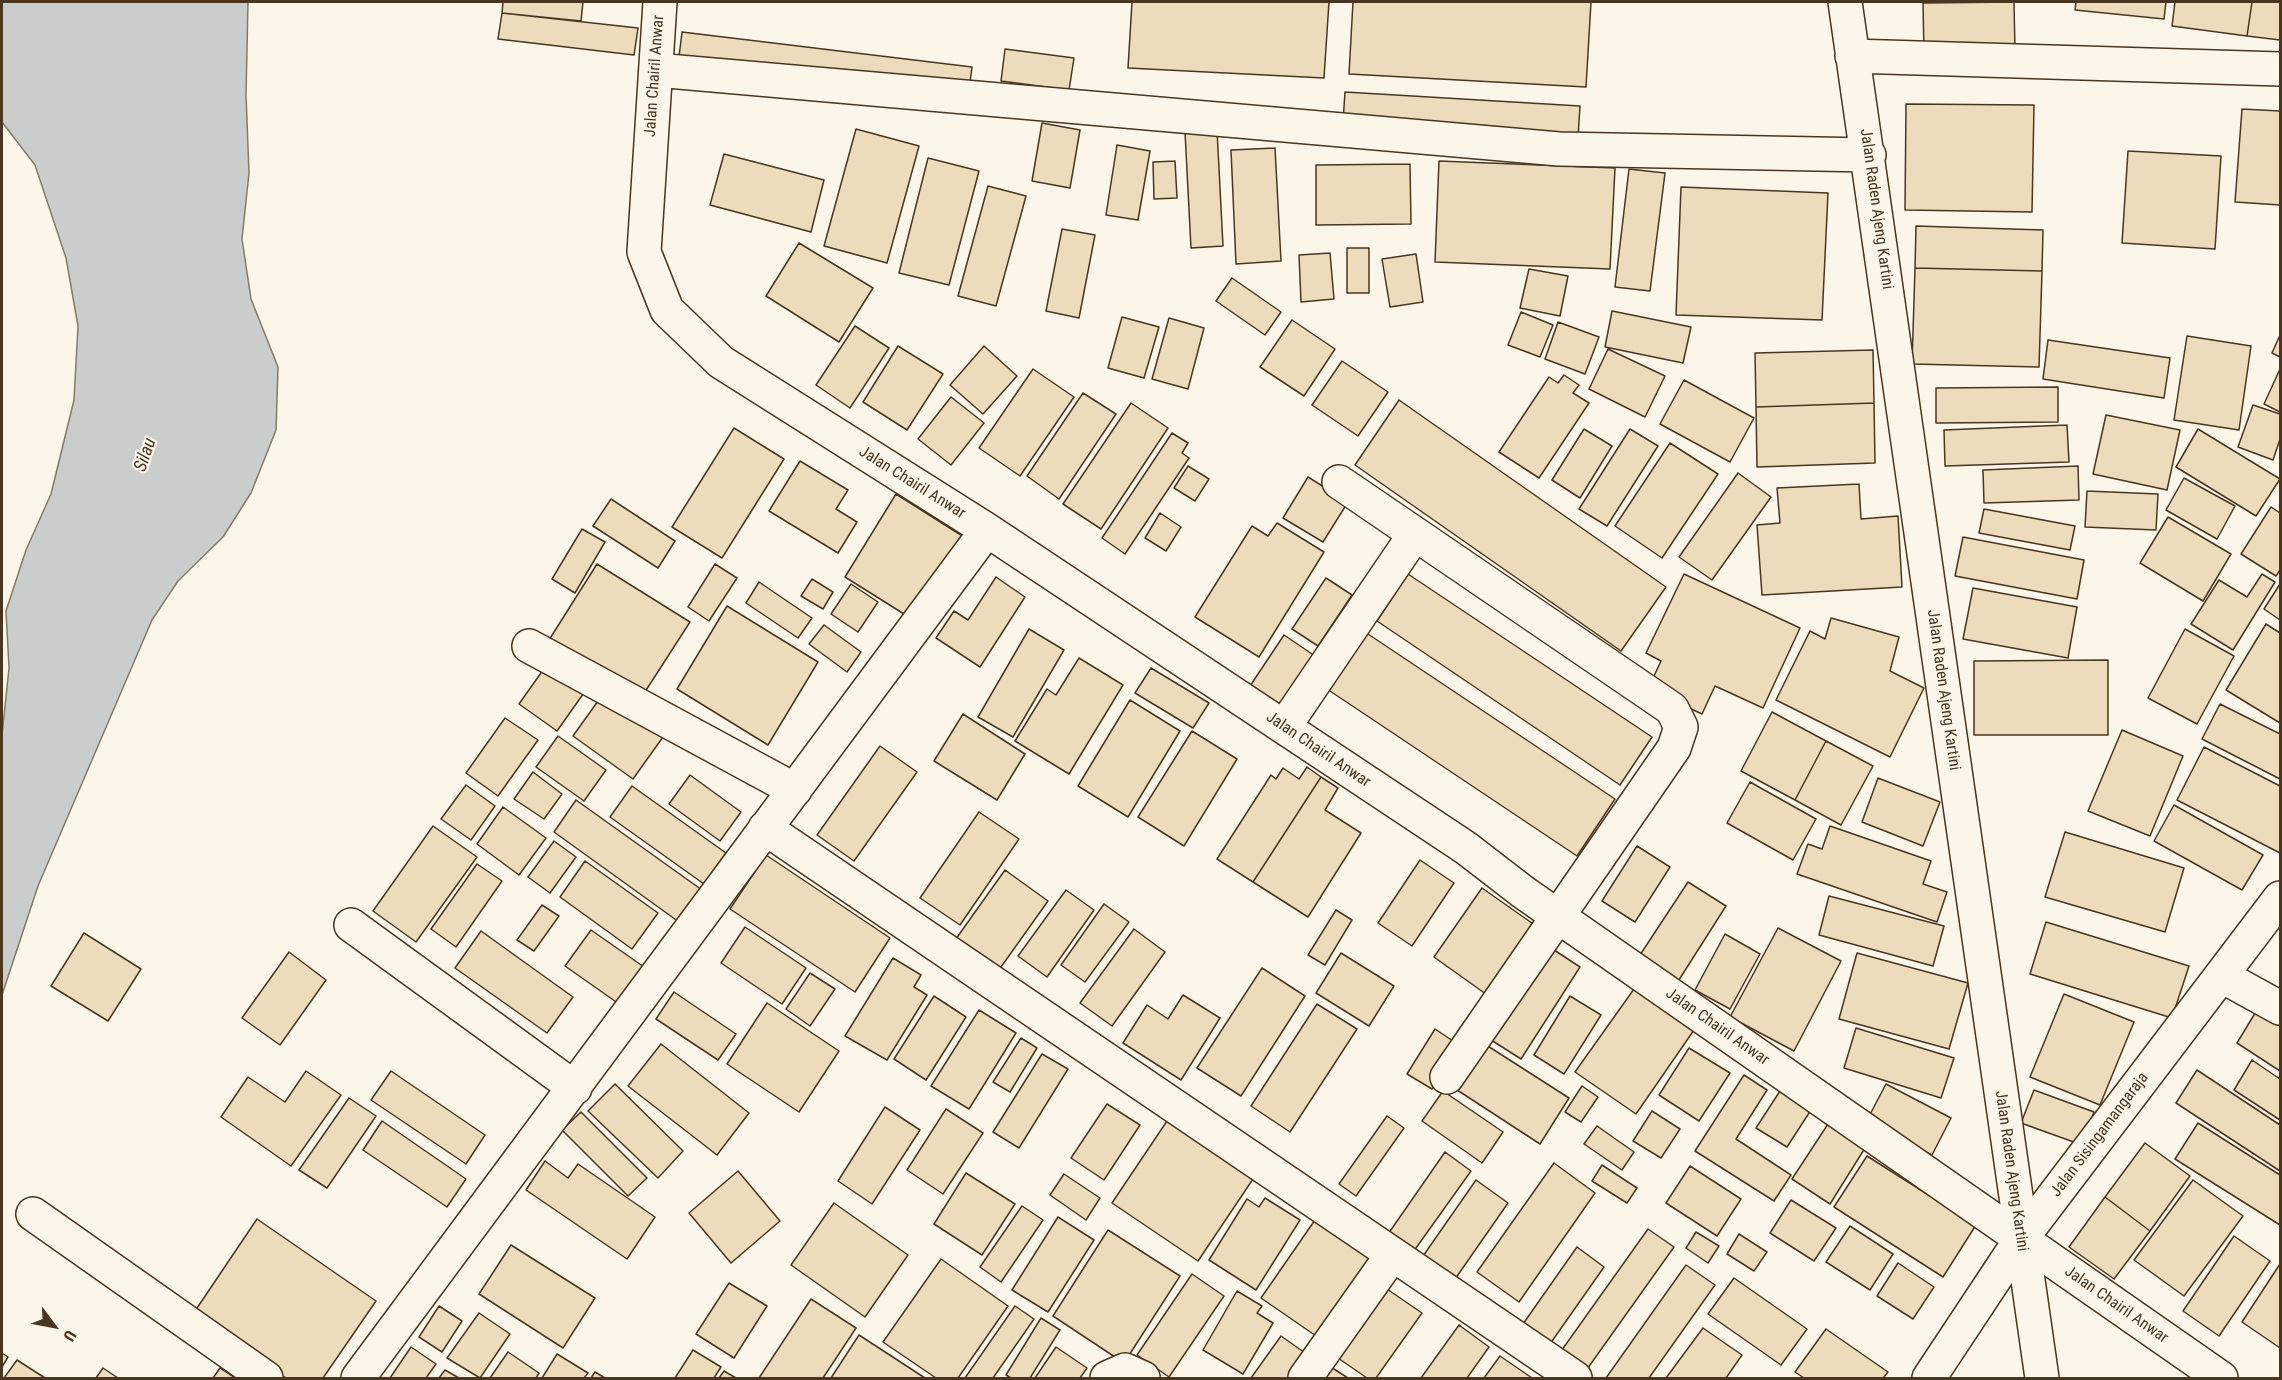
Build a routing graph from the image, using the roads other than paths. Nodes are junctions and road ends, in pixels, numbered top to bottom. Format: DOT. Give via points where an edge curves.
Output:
graph roads {
  1 [pos="660,2"];
  2 [pos="1845,2"];
  3 [pos="1852,56"];
  4 [pos="2280,69"];
  5 [pos="656,70"];
  6 [pos="1869,154"];
  7 [pos="1339,482"];
  8 [pos="987,530"];
  9 [pos="1415,534"];
  10 [pos="529,646"];
  11 [pos="1284,727"];
  12 [pos="795,790"];
  13 [pos="765,828"];
  14 [pos="2280,898"];
  15 [pos="1559,916"];
  16 [pos="351,925"];
  17 [pos="2222,976"];
  18 [pos="2280,1008"];
  19 [pos="1447,1077"];
  20 [pos="575,1088"];
  21 [pos="33,1214"];
  22 [pos="2021,1239"];
  23 [pos="1392,1255"];
  24 [pos="267,1378"];
  25 [pos="358,1378"];
  26 [pos="1107,1378"];
  27 [pos="1143,1378"];
  28 [pos="1305,1378"];
  29 [pos="1575,1378"];
  30 [pos="1929,1378"];
  31 [pos="2042,1378"];
  32 [pos="2221,1378"];
  1 -- 5 [label="street, Jalan Chairil Anwar"];
  2 -- 3 [label="street, Jalan Raden Ajeng Kartini"];
  3 -- 4 [label="street"];
  3 -- 6 [label="street, Jalan Raden Ajeng Kartini"];
  5 -- 6 [label="street" via="1559,149"];
  5 -- 8 [label="street, Jalan Chairil Anwar" via="644,252 667,310 721,362"];
  6 -- 22 [label="street, Jalan Raden Ajeng Kartini"];
  7 -- 9 [label="street"];
  8 -- 11 [label="street, Jalan Chairil Anwar"];
  8 -- 12 [label="street"];
  9 -- 11 [label="street"];
  9 -- 15 [label="street" via="1672,709 1681,727 1674,748"];
  10 -- 12 [label="street"];
  11 -- 15 [label="street, Jalan Chairil Anwar" via="1466,848"];
  12 -- 13 [label="street"];
  13 -- 20 [label="street"];
  13 -- 23 [label="street"];
  14 -- 17 [label="street, Jalan Sisingamangaraja"];
  15 -- 19 [label="street"];
  15 -- 22 [label="street, Jalan Chairil Anwar"];
  16 -- 20 [label="street"];
  17 -- 18 [label="street"];
  17 -- 22 [label="street, Jalan Sisingamangaraja"];
  20 -- 25 [label="street"];
  21 -- 24 [label="street"];
  22 -- 30 [label="street, Jalan Sisingamangaraja"];
  22 -- 31 [label="street, Jalan Raden Ajeng Kartini"];
  22 -- 32 [label="street, Jalan Chairil Anwar"];
  23 -- 28 [label="street"];
  23 -- 29 [label="street"];
  26 -- 27 [label="street" via="1125,1370"];
}
